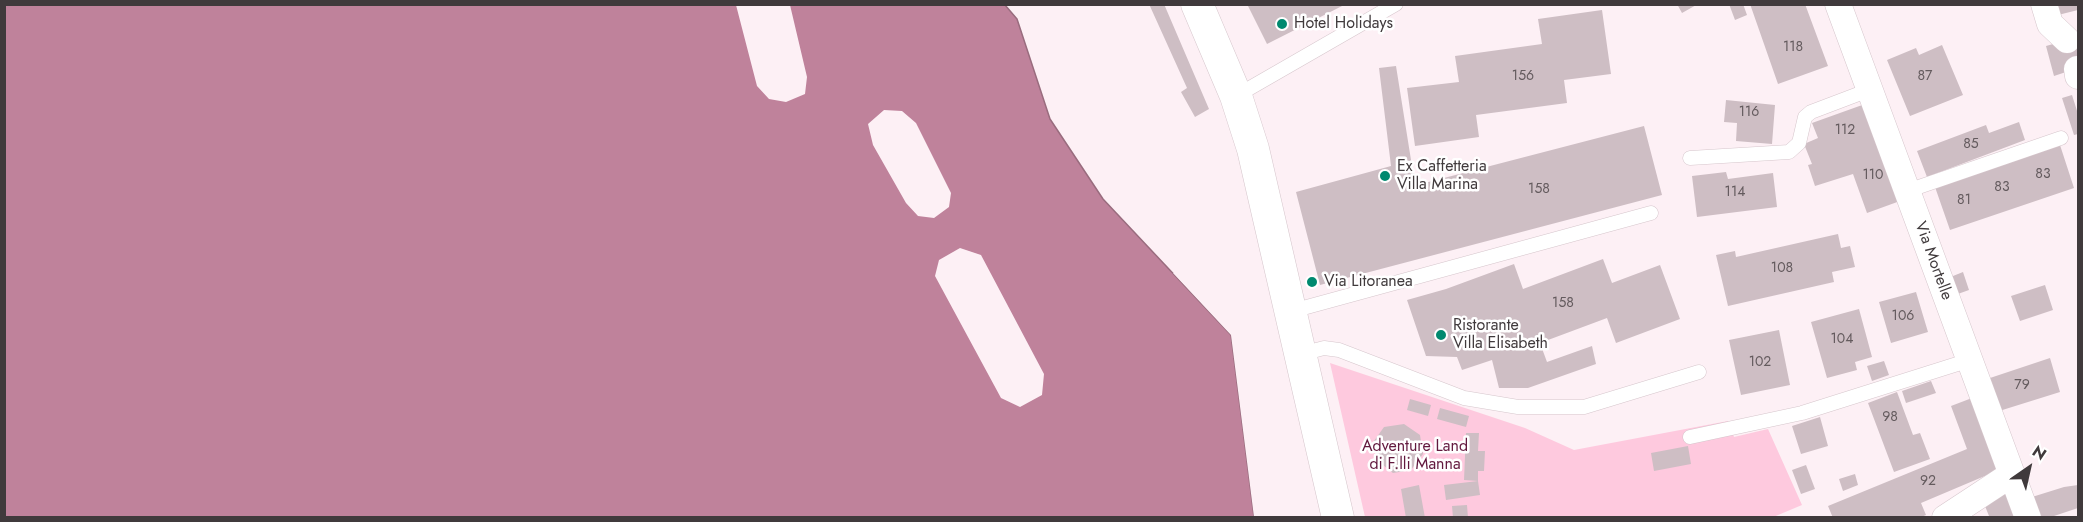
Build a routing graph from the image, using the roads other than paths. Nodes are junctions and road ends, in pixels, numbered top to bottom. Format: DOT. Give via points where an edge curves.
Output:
graph roads {
  1 [pos="1197,4"];
  2 [pos="1396,4"];
  3 [pos="1838,4"];
  4 [pos="2044,4"];
  5 [pos="2067,40"];
  6 [pos="1869,90"];
  7 [pos="1236,96"];
  8 [pos="2061,138"];
  9 [pos="1690,158"];
  10 [pos="1907,191"];
  11 [pos="1651,213"];
  12 [pos="1292,311"];
  13 [pos="1301,354"];
  14 [pos="1970,360"];
  15 [pos="1699,372"];
  16 [pos="1690,437"];
  17 [pos="2012,474"];
  18 [pos="1338,518"];
  19 [pos="1945,518"];
  20 [pos="2028,518"];
  1 -- 7 [label="street"];
  2 -- 7 [label="lane"];
  3 -- 6 [label="street, Via Mortelle"];
  4 -- 5 [label="street" via="2050,24"];
  6 -- 9 [label="lane" via="1811,112 1805,117 1799,143 1789,152"];
  6 -- 10 [label="street, Via Mortelle"];
  7 -- 12 [label="street" via="1253,149"];
  8 -- 10 [label="lane"];
  10 -- 14 [label="street, Via Mortelle"];
  11 -- 12 [label="lane"];
  12 -- 13 [label="street"];
  13 -- 15 [label="lane" via="1324,348 1339,350 1464,398 1518,407 1584,407"];
  13 -- 18 [label="street"];
  14 -- 16 [label="lane" via="1802,413"];
  14 -- 17 [label="street, Via Mortelle"];
  17 -- 19 [label="street"];
  17 -- 20 [label="street, Via Mortelle"];
}
